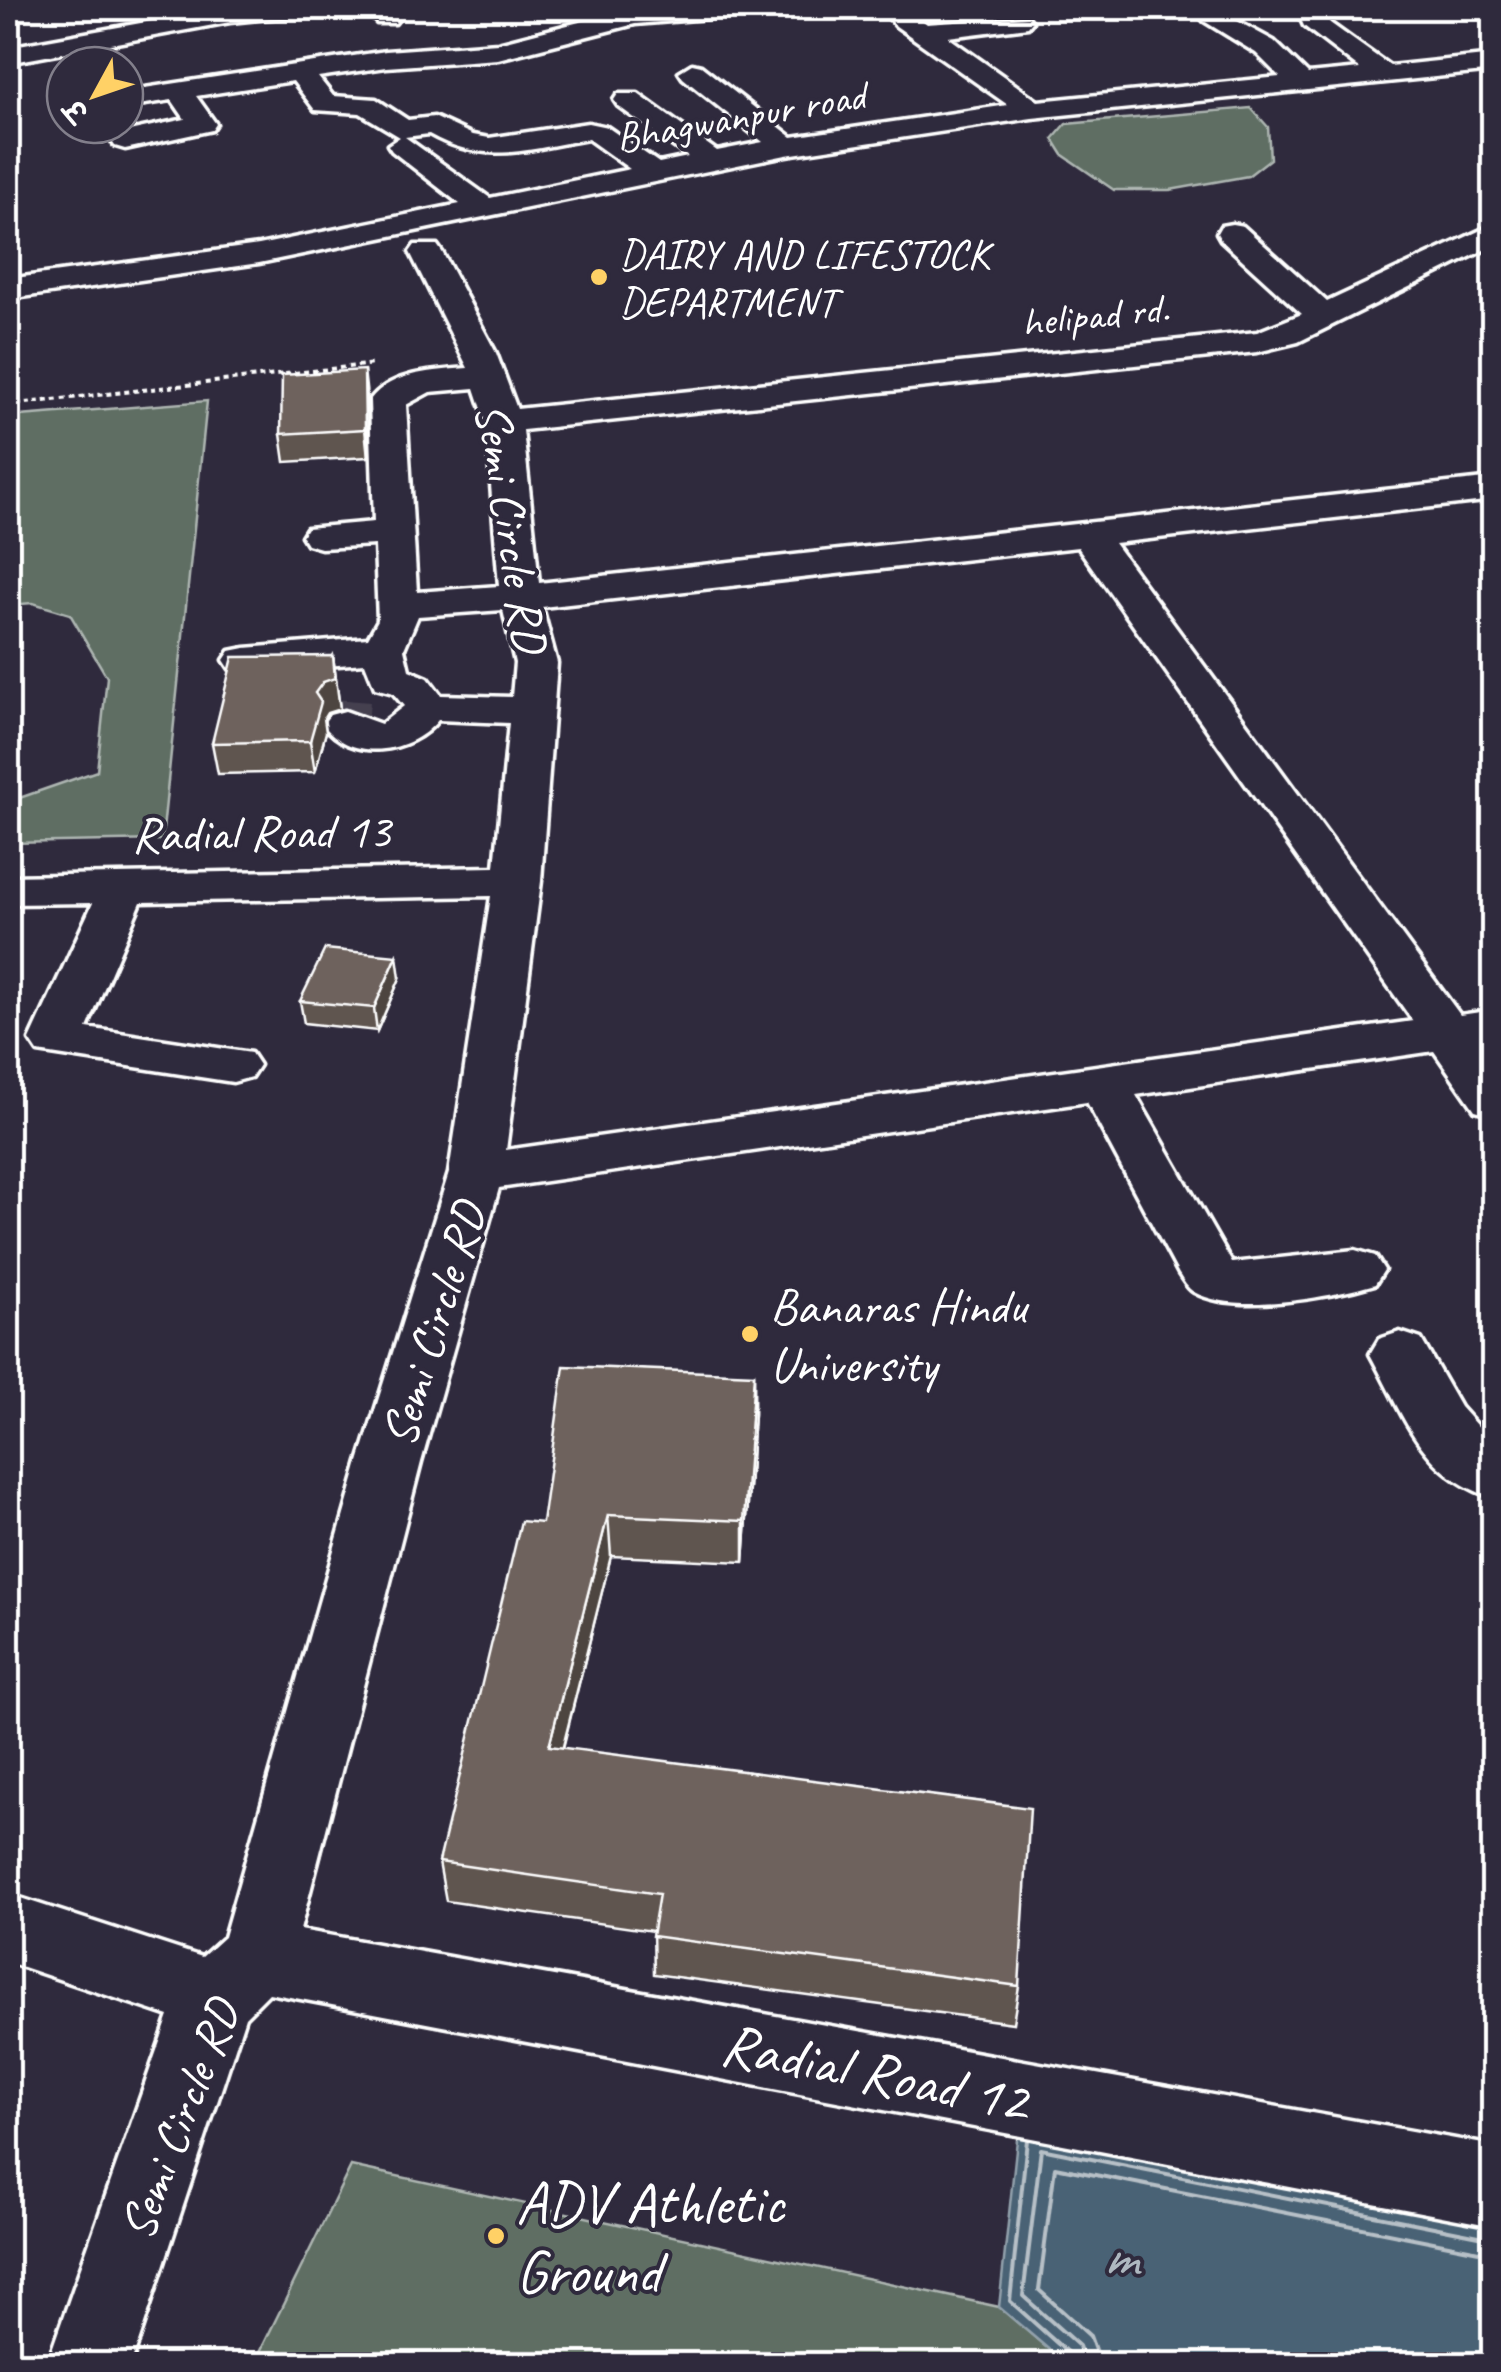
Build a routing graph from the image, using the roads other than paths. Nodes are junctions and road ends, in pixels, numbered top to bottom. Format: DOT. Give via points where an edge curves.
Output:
graph roads {
  1 [pos="290,8"];
  2 [pos="733,8"];
  3 [pos="894,8"];
  4 [pos="1308,8"];
  5 [pos="1212,16"];
  6 [pos="1019,22"];
  7 [pos="924,32"];
  8 [pos="8,55"];
  9 [pos="1494,63"];
  10 [pos="692,72"];
  11 [pos="301,74"];
  12 [pos="1385,74"];
  13 [pos="1301,82"];
  14 [pos="179,91"];
  15 [pos="145,96"];
  16 [pos="628,100"];
  17 [pos="1032,110"];
  18 [pos="145,136"];
  19 [pos="402,146"];
  20 [pos="786,146"];
  21 [pos="712,162"];
  22 [pos="654,174"];
  23 [pos="485,208"];
  24 [pos="353,209"];
  25 [pos="1232,233"];
  26 [pos="1494,233"];
  27 [pos="402,242"];
  28 [pos="8,289"];
  29 [pos="1324,317"];
  30 [pos="497,399"];
  31 [pos="1494,488"];
  32 [pos="397,532"];
  33 [pos="1089,534"];
  34 [pos="321,536"];
  35 [pos="520,597"];
  36 [pos="398,605"];
  37 [pos="245,660"];
  38 [pos="386,664"];
  39 [pos="426,707"];
  40 [pos="532,711"];
  41 [pos="516,881"];
  42 [pos="123,888"];
  43 [pos="8,890"];
  44 [pos="1471,1029"];
  45 [pos="233,1066"];
  46 [pos="1103,1082"];
  47 [pos="1494,1098"];
  48 [pos="476,1173"];
  49 [pos="1356,1270"];
  50 [pos="1400,1354"];
  51 [pos="1494,1474"];
  52 [pos="8,1928"];
  53 [pos="235,1976"];
  54 [pos="1494,2186"];
  55 [pos="88,2364"];
  1 -- 8 [label="street"];
  2 -- 11 [label="street" via="634,16 498,52 409,56"];
  3 -- 7 [label="street"];
  4 -- 12 [label="street" via="1322,28"];
  5 -- 13 [label="street" via="1265,47"];
  6 -- 7 [label="street"];
  7 -- 17 [label="street"];
  9 -- 12 [label="street, Bhagwanpur road"];
  10 -- 20 [label="street"];
  11 -- 14 [label="street"];
  11 -- 22 [label="street" via="325,104 366,105 404,129 434,126 489,148 597,132"];
  12 -- 13 [label="street, Bhagwanpur road"];
  13 -- 17 [label="street, Bhagwanpur road"];
  14 -- 15 [label="street"];
  14 -- 18 [label="street" via="202,124"];
  16 -- 21 [label="street"];
  17 -- 20 [label="street, Bhagwanpur road"];
  19 -- 23 [label="street"];
  20 -- 21 [label="street, Bhagwanpur road"];
  21 -- 22 [label="street, Bhagwanpur road"];
  22 -- 23 [label="street, Bhagwanpur road"];
  23 -- 27 [label="street, Bhagwanpur road"];
  24 -- 27 [label="street"];
  25 -- 29 [label="street"];
  26 -- 29 [label="street, helipad rd."];
  27 -- 28 [label="street, Bhagwanpur road" via="258,254"];
  27 -- 30 [label="street, Semi Circle RD"];
  29 -- 30 [label="street, helipad rd." via="1257,342"];
  30 -- 32 [label="street, helipad rd." via="422,382 388,400"];
  30 -- 35 [label="street, Semi Circle RD"];
  31 -- 33 [label="street"];
  32 -- 34 [label="street"];
  32 -- 36 [label="street"];
  33 -- 35 [label="street"];
  33 -- 44 [label="street"];
  35 -- 36 [label="street"];
  35 -- 40 [label="street, Semi Circle RD" via="536,664"];
  36 -- 38 [label="street"];
  37 -- 38 [label="street"];
  38 -- 39 [label="street" via="422,694"];
  38 -- 39 [label="street" via="354,690 346,712 359,735 382,739 413,726"];
  39 -- 40 [label="street"];
  40 -- 41 [label="street, Semi Circle RD"];
  41 -- 42 [label="street, Radial Road 13"];
  41 -- 48 [label="street, Semi Circle RD"];
  42 -- 43 [label="street, Radial Road 13"];
  42 -- 45 [label="street" via="56,1040"];
  44 -- 46 [label="street"];
  44 -- 47 [label="street"];
  46 -- 48 [label="street"];
  46 -- 49 [label="street" via="1212,1276 1235,1284"];
  48 -- 53 [label="street, Semi Circle RD"];
  50 -- 51 [label="street" via="1460,1454"];
  52 -- 53 [label="street, Radial Road 12"];
  53 -- 54 [label="street, Radial Road 12"];
  53 -- 55 [label="street, Semi Circle RD"];
}
